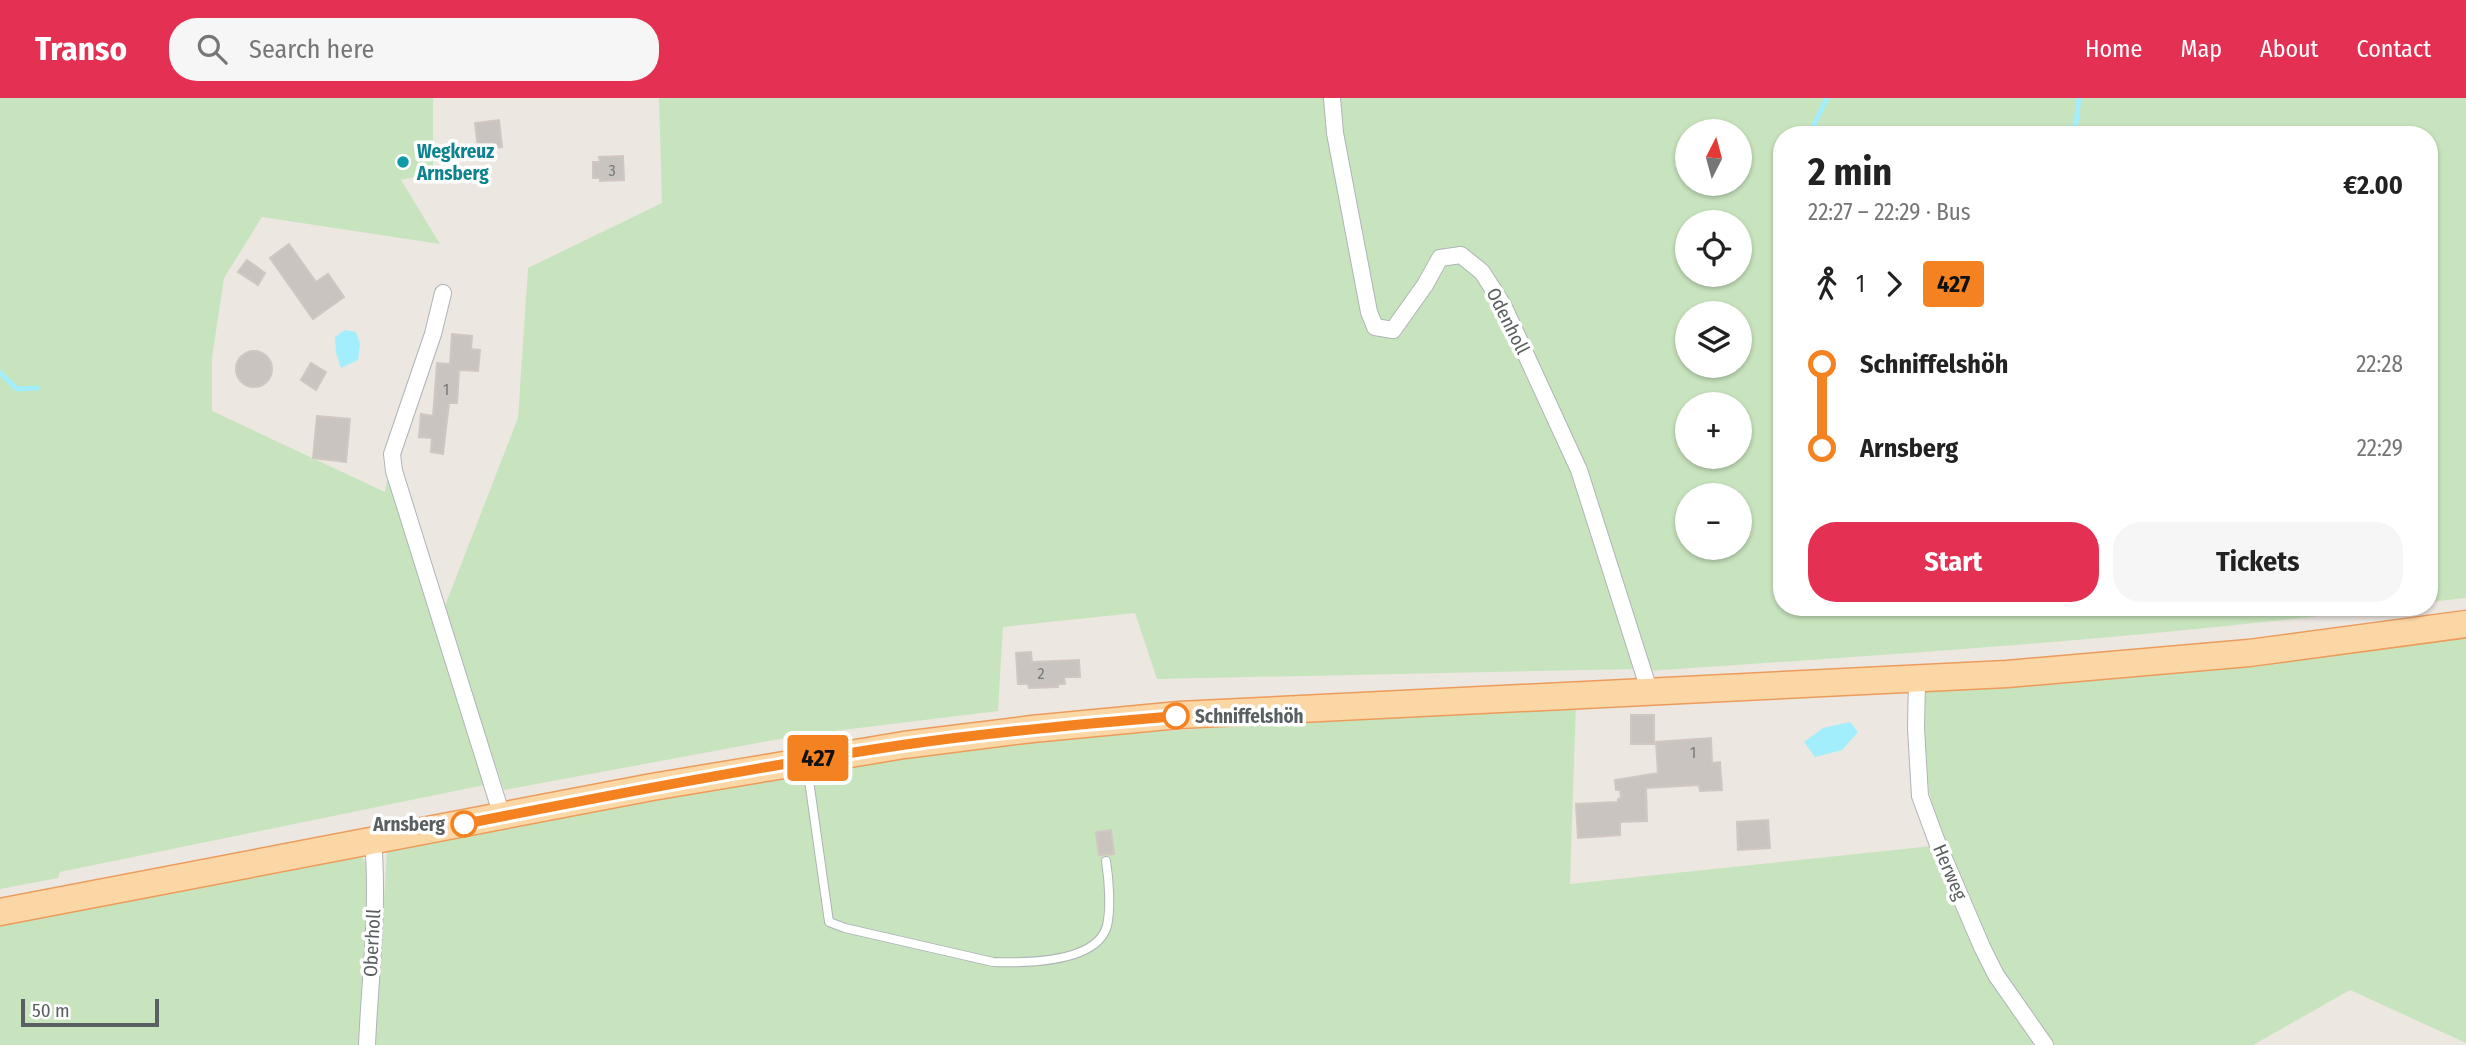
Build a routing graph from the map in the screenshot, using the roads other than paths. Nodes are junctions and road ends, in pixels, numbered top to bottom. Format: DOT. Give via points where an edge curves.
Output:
graph roads {
  1 [pos="1332,98"];
  2 [pos="443,292"];
  3 [pos="2466,624"];
  4 [pos="1917,680"];
  5 [pos="1650,693"];
  6 [pos="806,760"];
  7 [pos="502,816"];
  8 [pos="373,841"];
  9 [pos="1106,861"];
  10 [pos="0,912"];
  11 [pos="366,1045"];
  12 [pos="2045,1045"];
  1 -- 5 [label="street, Odenholl" via="1375,327 1393,330 1440,258 1461,255 1482,272 1503,305 1579,470"];
  2 -- 7 [label="street" via="392,454"];
  3 -- 4 [label="main road" via="2166,661"];
  4 -- 5 [label="main road"];
  4 -- 12 [label="street, Herweg" via="1920,796 1996,975"];
  5 -- 6 [label="main road" via="1179,715 1032,729"];
  6 -- 7 [label="main road"];
  6 -- 9 [label="lane" via="829,922 845,928 993,962 1051,960 1093,946 1102,936 1110,889"];
  7 -- 8 [label="main road"];
  8 -- 10 [label="main road"];
  8 -- 11 [label="street, Oberholl" via="374,923"];
}
